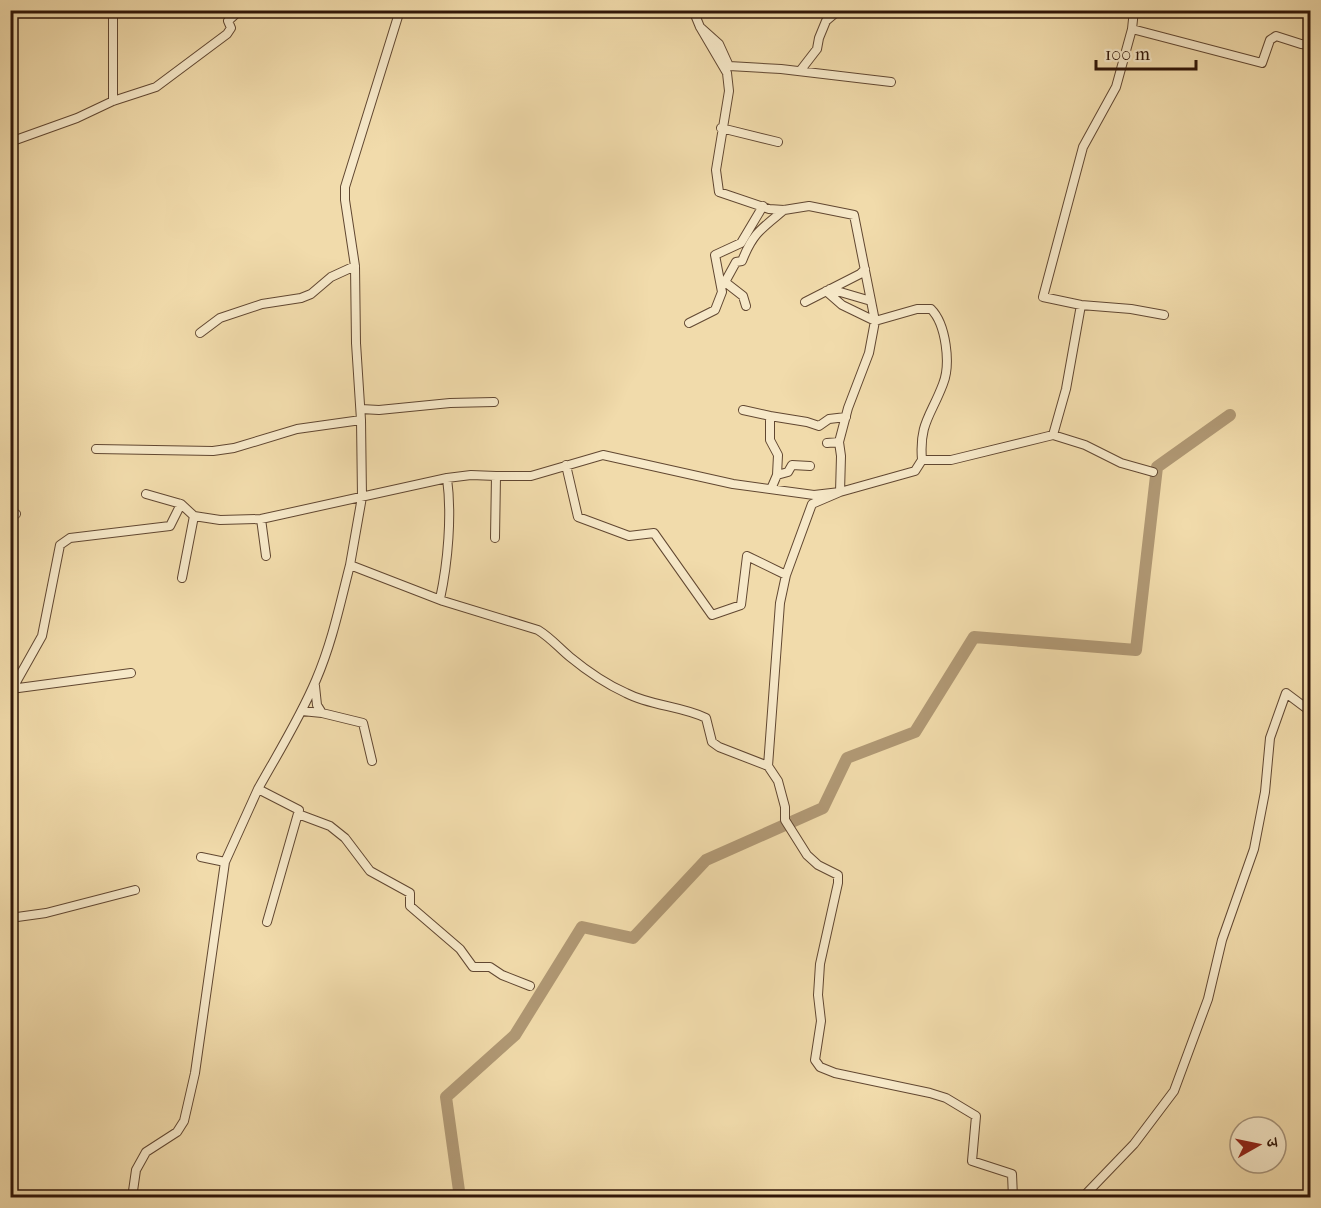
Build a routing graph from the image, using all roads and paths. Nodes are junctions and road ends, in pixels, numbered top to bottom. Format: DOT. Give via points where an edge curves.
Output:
graph roads {
  1 [pos="113,10"];
  2 [pos="240,10"];
  3 [pos="400,10"];
  4 [pos="693,10"];
  5 [pos="838,10"];
  6 [pos="1134,11"];
  7 [pos="700,27"];
  8 [pos="1132,29"];
  9 [pos="1311,45"];
  10 [pos="800,71"];
  11 [pos="891,82"];
  12 [pos="113,101"];
  13 [pos="721,128"];
  14 [pos="10,142"];
  15 [pos="778,142"];
  16 [pos="763,206"];
  17 [pos="784,210"];
  18 [pos="355,266"];
  19 [pos="865,269"];
  20 [pos="828,290"];
  21 [pos="871,301"];
  22 [pos="805,302"];
  23 [pos="1081,305"];
  24 [pos="746,306"];
  25 [pos="1164,315"];
  26 [pos="875,321"];
  27 [pos="689,323"];
  28 [pos="200,333"];
  29 [pos="494,402"];
  30 [pos="361,409"];
  31 [pos="743,410"];
  32 [pos="770,416"];
  33 [pos="846,417"];
  34 [pos="362,420"];
  35 [pos="1053,435"];
  36 [pos="839,442"];
  37 [pos="827,443"];
  38 [pos="96,449"];
  39 [pos="922,460"];
  40 [pos="566,465"];
  41 [pos="810,466"];
  42 [pos="1153,472"];
  43 [pos="777,474"];
  44 [pos="496,476"];
  45 [pos="447,478"];
  46 [pos="771,489"];
  47 [pos="840,492"];
  48 [pos="146,494"];
  49 [pos="362,497"];
  50 [pos="181,504"];
  51 [pos="194,516"];
  52 [pos="261,519"];
  53 [pos="495,538"];
  54 [pos="266,556"];
  55 [pos="350,565"];
  56 [pos="786,575"];
  57 [pos="182,578"];
  58 [pos="440,599"];
  59 [pos="131,673"];
  60 [pos="315,683"];
  61 [pos="11,690"];
  62 [pos="302,711"];
  63 [pos="1311,711"];
  64 [pos="322,713"];
  65 [pos="372,760"];
  66 [pos="768,766"];
  67 [pos="258,789"];
  68 [pos="298,814"];
  69 [pos="201,857"];
  70 [pos="225,862"];
  71 [pos="135,890"];
  72 [pos="10,918"];
  73 [pos="267,922"];
  74 [pos="530,986"];
  75 [pos="132,1197"];
  76 [pos="1013,1197"];
  77 [pos="1082,1197"];
  1 -- 12 [label="street"];
  2 -- 12 [label="street" via="228,21 228,34 156,87"];
  3 -- 18 [label="street" via="345,187"];
  4 -- 7 [label="street"];
  5 -- 10 [label="street" via="826,21 817,49"];
  6 -- 8 [label="street"];
  7 -- 10 [label="street" via="718,44 729,66"];
  7 -- 13 [label="street" via="727,73 729,91"];
  8 -- 9 [label="street" via="1263,63 1270,40 1276,36"];
  8 -- 23 [label="street" via="1116,87 1083,147 1043,297"];
  10 -- 11 [label="street"];
  12 -- 14 [label="street"];
  13 -- 15 [label="street"];
  13 -- 16 [label="street" via="716,170 719,192"];
  16 -- 17 [label="street"];
  16 -- 27 [label="street" via="741,243 715,255 722,292 715,310"];
  17 -- 19 [label="street" via="809,206 854,215"];
  17 -- 24 [label="street" via="754,236 742,261 736,262 725,282 743,296"];
  18 -- 28 [label="street" via="331,277 311,294 261,304 220,318"];
  18 -- 30 [label="street"];
  19 -- 20 [label="street"];
  19 -- 21 [label="street"];
  20 -- 21 [label="street"];
  20 -- 22 [label="street"];
  20 -- 26 [label="street" via="842,305"];
  21 -- 26 [label="street"];
  23 -- 25 [label="street"];
  23 -- 35 [label="street" via="1066,389"];
  26 -- 33 [label="street" via="869,353"];
  26 -- 39 [label="street" via="917,309 930,309 938,317 946,347 944,382 926,419"];
  29 -- 30 [label="street"];
  30 -- 34 [label="street"];
  31 -- 32 [label="street"];
  32 -- 33 [label="street" via="819,426 829,419"];
  32 -- 43 [label="street" via="770,440 778,455"];
  33 -- 36 [label="street"];
  34 -- 38 [label="street" via="297,429 213,451"];
  34 -- 49 [label="street"];
  35 -- 39 [label="street" via="951,460"];
  35 -- 42 [label="street"];
  36 -- 37 [label="street"];
  36 -- 47 [label="street"];
  39 -- 47 [label="street" via="915,471"];
  40 -- 44 [label="street" via="531,476"];
  40 -- 46 [label="street" via="603,455"];
  40 -- 56 [label="street" via="578,517 629,536 654,533 712,615 741,605 747,556"];
  41 -- 43 [label="street" via="792,465 788,472"];
  43 -- 46 [label="street"];
  44 -- 45 [label="street"];
  44 -- 53 [label="street"];
  45 -- 49 [label="street"];
  45 -- 58 [label="street" via="450,501"];
  46 -- 47 [label="street" via="814,495"];
  47 -- 56 [label="street" via="812,504"];
  48 -- 50 [label="street"];
  49 -- 52 [label="street"];
  49 -- 55 [label="street"];
  50 -- 51 [label="street"];
  50 -- 61 [label="street" via="170,526 70,538 60,545 42,636"];
  51 -- 52 [label="street"];
  51 -- 57 [label="street"];
  52 -- 54 [label="street"];
  55 -- 58 [label="street"];
  55 -- 60 [label="street" via="333,633"];
  56 -- 66 [label="street" via="780,603"];
  58 -- 66 [label="street" via="538,630 596,676 627,694 695,712 706,718 712,742 718,747"];
  59 -- 61 [label="street"];
  60 -- 62 [label="street"];
  60 -- 64 [label="street" via="317,705"];
  62 -- 64 [label="street"];
  62 -- 67 [label="street"];
  63 -- 77 [label="street" via="1286,693 1270,738 1254,849 1222,939 1209,999 1174,1092 1134,1144"];
  64 -- 65 [label="street" via="363,723"];
  66 -- 76 [label="street" via="778,781 785,820 807,855 838,875 820,964 821,1021 815,1060 820,1067 835,1073 930,1092 969,1110 976,1116 972,1161 1012,1174"];
  67 -- 68 [label="street" via="299,810"];
  67 -- 70 [label="street"];
  68 -- 73 [label="street"];
  68 -- 74 [label="street" via="330,826 345,838 370,871 410,893 410,906 460,949 472,967 490,967"];
  69 -- 70 [label="street"];
  70 -- 75 [label="street" via="195,1073 184,1121 177,1132 146,1152 136,1170"];
  71 -- 72 [label="street"];
}
